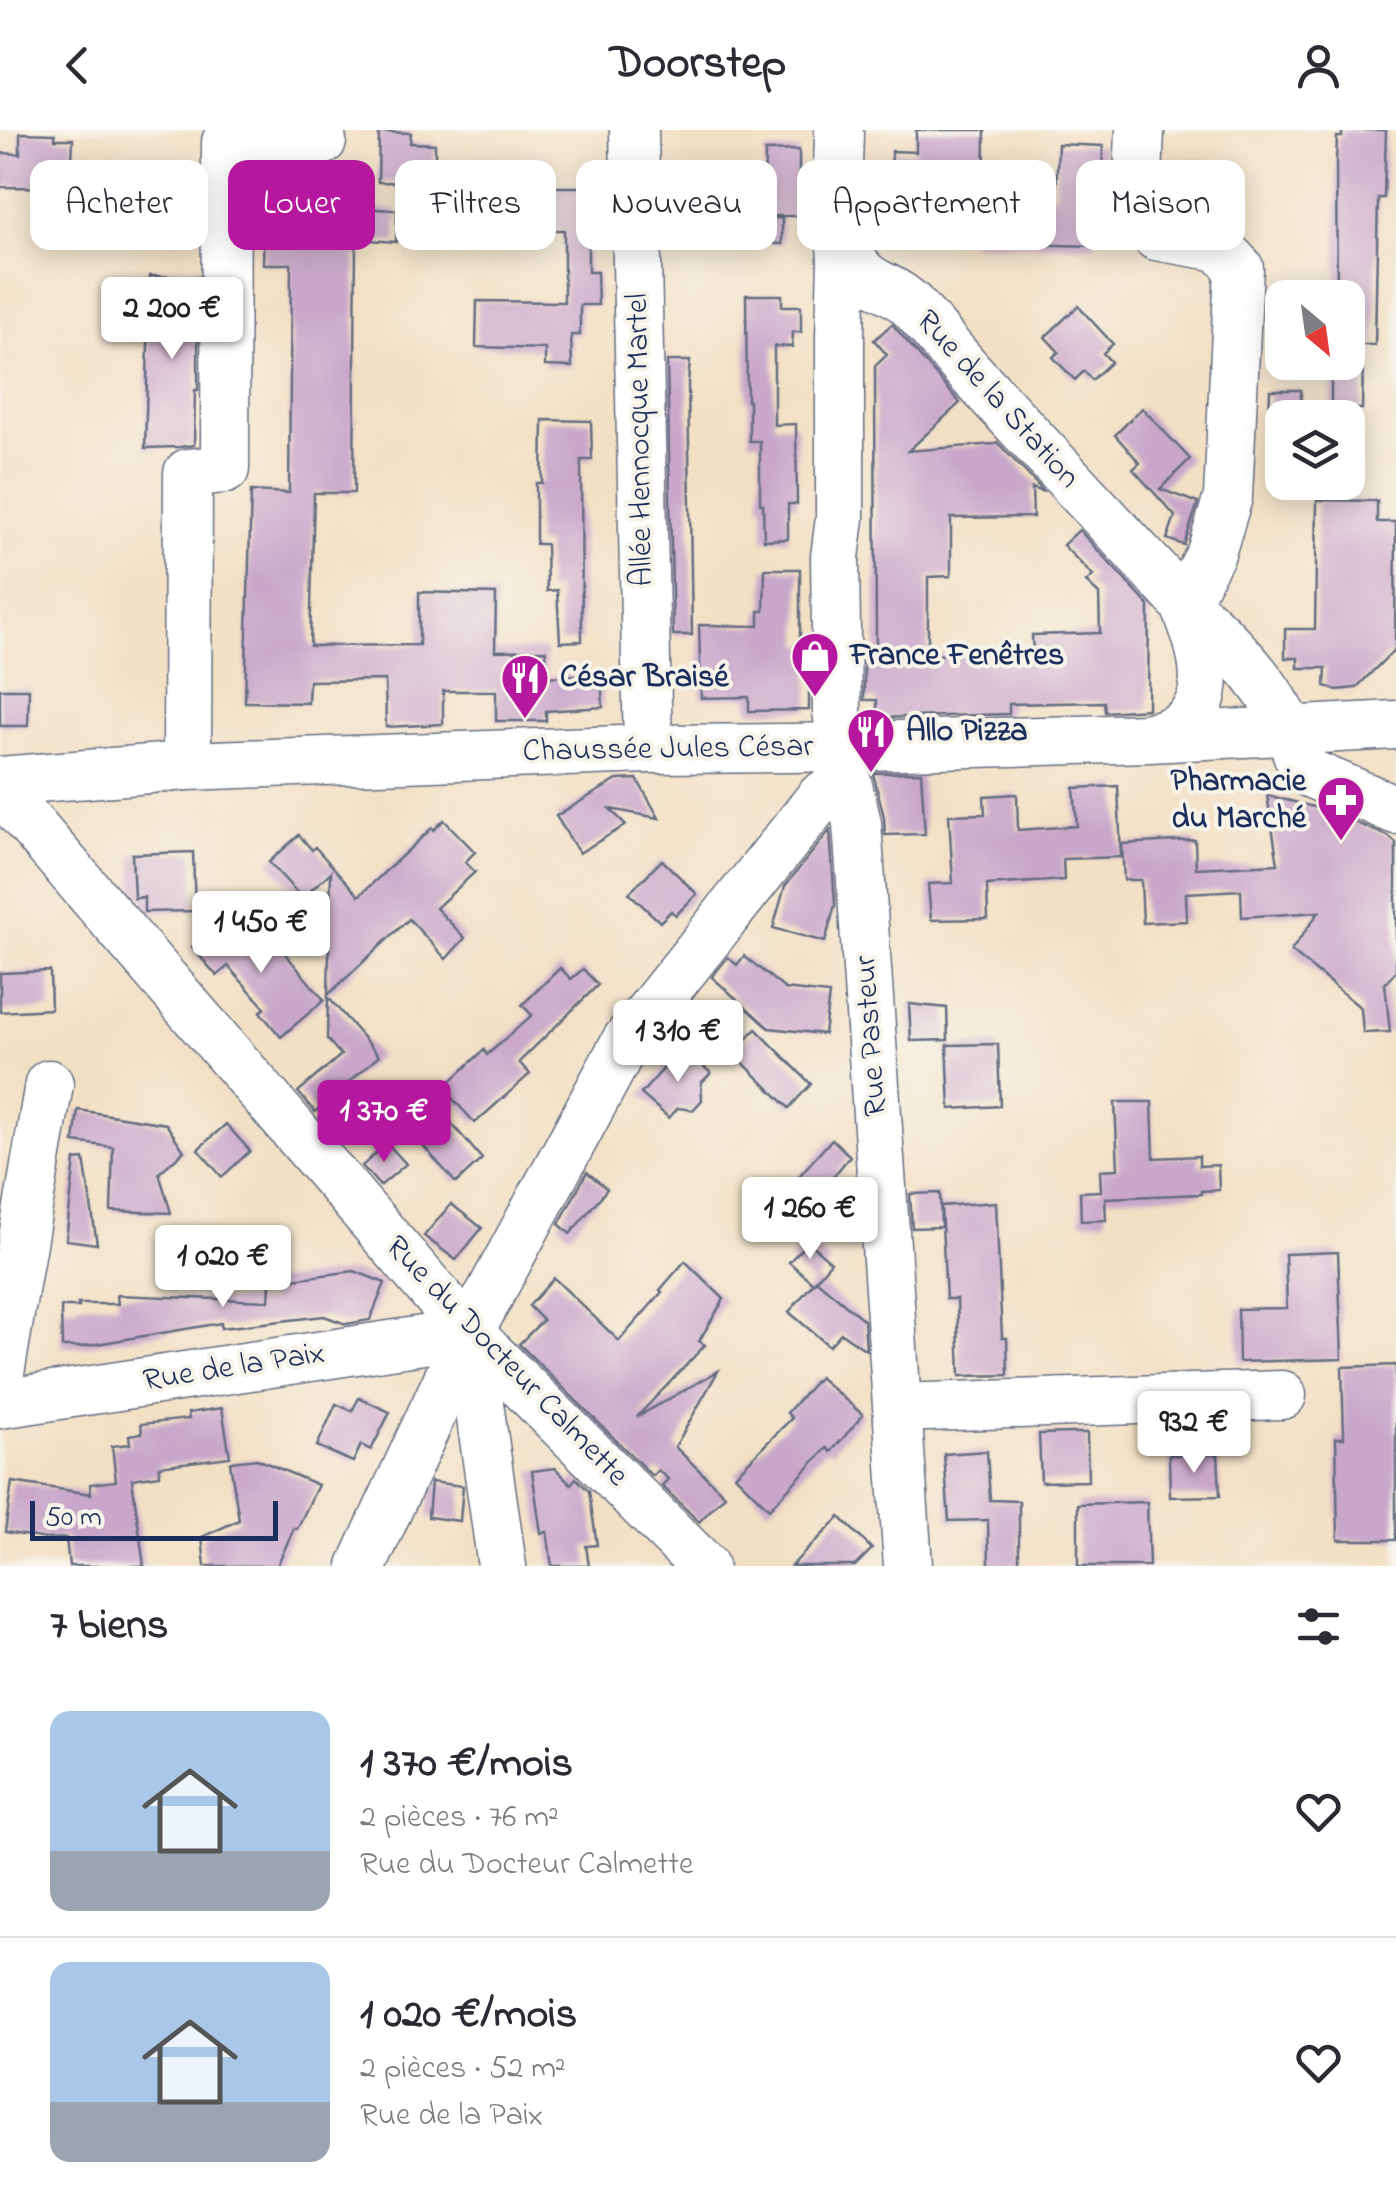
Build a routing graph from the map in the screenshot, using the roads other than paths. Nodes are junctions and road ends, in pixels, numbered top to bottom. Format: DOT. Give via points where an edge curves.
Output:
graph roads {
  1 [pos="634,130"];
  2 [pos="839,130"];
  3 [pos="1140,130"];
  4 [pos="322,141"];
  5 [pos="839,160"];
  6 [pos="841,250"];
  7 [pos="848,250"];
  8 [pos="1184,603"];
  9 [pos="1396,724"];
  10 [pos="1291,730"];
  11 [pos="1149,738"];
  12 [pos="648,749"];
  13 [pos="844,760"];
  14 [pos="187,766"];
  15 [pos="0,785"];
  16 [pos="1396,810"];
  17 [pos="49,1084"];
  18 [pos="469,1333"];
  19 [pos="0,1373"];
  20 [pos="1282,1396"];
  21 [pos="0,1404"];
  22 [pos="898,1408"];
  23 [pos="362,1566"];
  24 [pos="502,1566"];
  25 [pos="704,1566"];
  26 [pos="908,1566"];
  1 -- 12 [label="street, Allée Hennocque Martel"];
  2 -- 5 [label="street, Rue de la Station"];
  3 -- 8 [label="street" via="1137,204 1144,223 1156,236 1219,247 1239,268 1228,496 1210,553"];
  4 -- 14 [label="street" via="226,142 225,468 188,473"];
  6 -- 13 [label="street, Rue Pasteur" via="835,557"];
  7 -- 8 [label="street, Rue de la Station" via="872,283 908,303"];
  8 -- 10 [label="street, Rue de la Station" via="1252,669"];
  8 -- 11 [label="street, Rue de la Station" via="1204,661 1203,697 1190,718"];
  9 -- 10 [label="street, Chaussée Jules César"];
  10 -- 11 [label="street, Chaussée Jules César"];
  10 -- 16 [label="street, Rue de la Station" via="1299,764 1309,773"];
  11 -- 13 [label="street, Chaussée Jules César"];
  12 -- 13 [label="street, Chaussée Jules César"];
  12 -- 14 [label="street, Chaussée Jules César"];
  13 -- 18 [label="street" via="834,789 626,1041"];
  13 -- 22 [label="street, Rue Pasteur" via="857,823"];
  14 -- 15 [label="street, Chaussée Jules César"];
  15 -- 18 [label="street, Rue du Docteur Calmette"];
  17 -- 19 [label="street"];
  18 -- 21 [label="street, Rue de la Paix"];
  18 -- 23 [label="street"];
  18 -- 24 [label="street"];
  18 -- 25 [label="street, Rue du Docteur Calmette"];
  20 -- 22 [label="street"];
  22 -- 26 [label="street, Rue Pasteur"];
}
